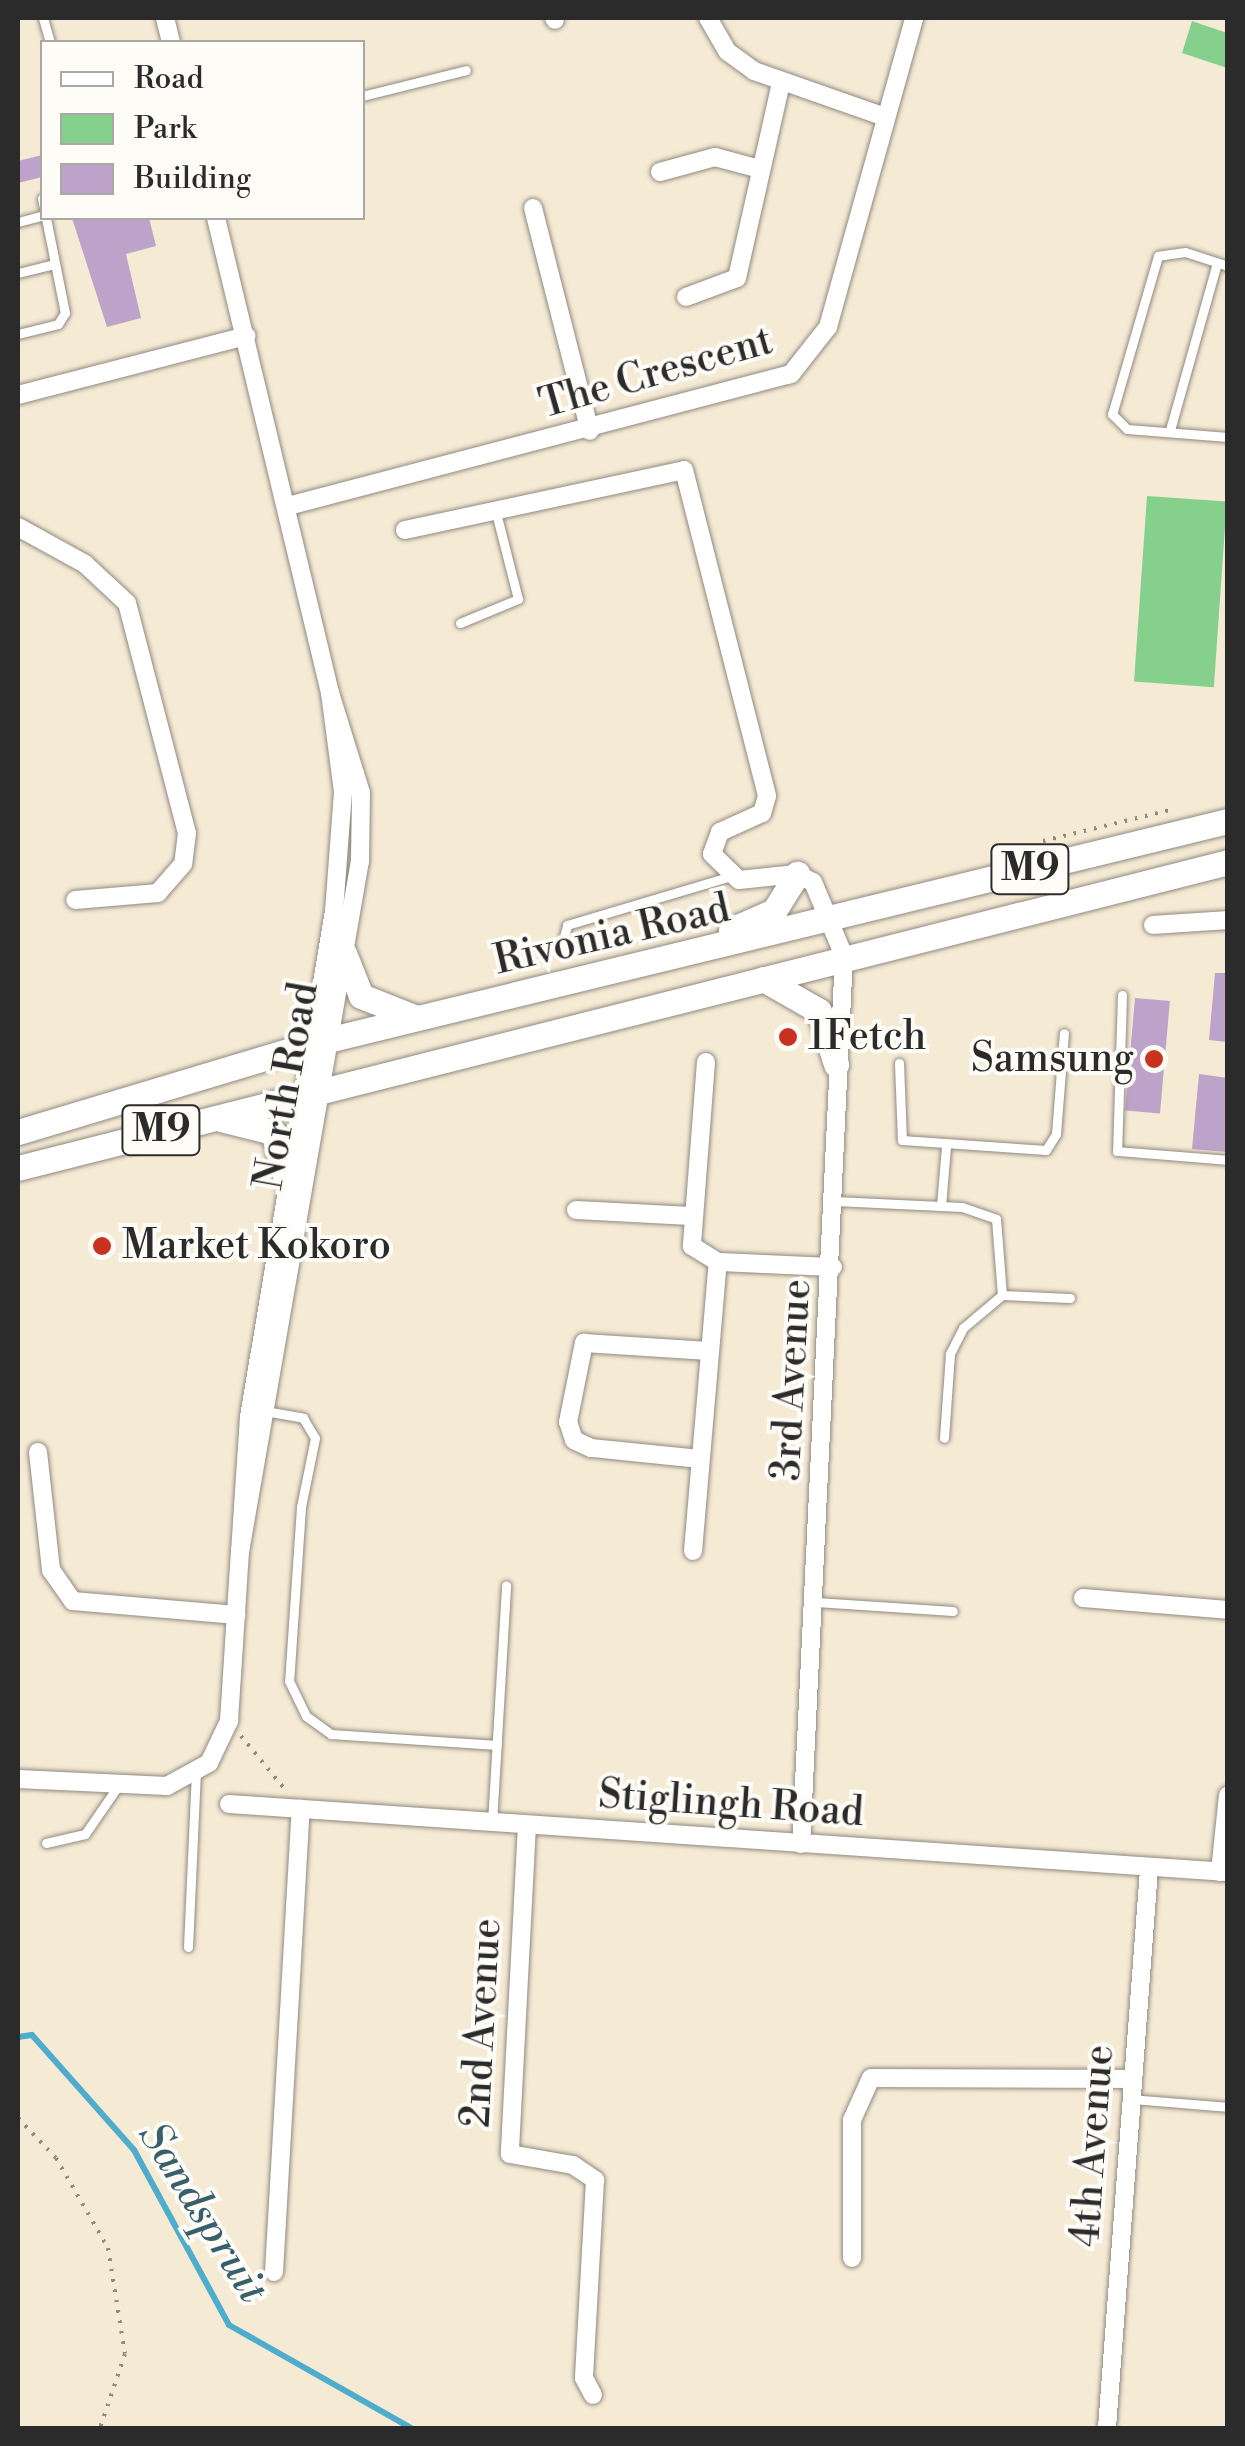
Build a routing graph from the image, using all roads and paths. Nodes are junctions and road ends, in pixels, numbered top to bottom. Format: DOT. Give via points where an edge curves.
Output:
graph roads {
  1 [pos="708,18"];
  2 [pos="914,18"];
  3 [pos="466,70"];
  4 [pos="781,82"];
  5 [pos="365,95"];
  6 [pos="885,117"];
  7 [pos="756,168"];
  8 [pos="660,172"];
  9 [pos="533,208"];
  10 [pos="42,220"];
  11 [pos="217,220"];
  12 [pos="54,264"];
  13 [pos="1222,265"];
  14 [pos="18,274"];
  15 [pos="686,297"];
  16 [pos="18,334"];
  17 [pos="246,336"];
  18 [pos="18,395"];
  19 [pos="1170,430"];
  20 [pos="590,431"];
  21 [pos="1227,434"];
  22 [pos="288,506"];
  23 [pos="495,510"];
  24 [pos="18,527"];
  25 [pos="404,530"];
  26 [pos="460,622"];
  27 [pos="330,693"];
  28 [pos="1228,821"];
  29 [pos="1228,862"];
  30 [pos="798,874"];
  31 [pos="728,877"];
  32 [pos="75,900"];
  33 [pos="833,920"];
  34 [pos="1228,920"];
  35 [pos="1152,925"];
  36 [pos="561,948"];
  37 [pos="344,953"];
  38 [pos="844,956"];
  39 [pos="611,976"];
  40 [pos="764,980"];
  41 [pos="1122,995"];
  42 [pos="422,1018"];
  43 [pos="1064,1033"];
  44 [pos="322,1041"];
  45 [pos="706,1062"];
  46 [pos="899,1063"];
  47 [pos="836,1064"];
  48 [pos="314,1092"];
  49 [pos="209,1118"];
  50 [pos="18,1132"];
  51 [pos="946,1146"];
  52 [pos="1228,1160"];
  53 [pos="18,1168"];
  54 [pos="286,1179"];
  55 [pos="835,1200"];
  56 [pos="941,1206"];
  57 [pos="576,1210"];
  58 [pos="691,1216"];
  59 [pos="718,1262"];
  60 [pos="833,1267"];
  61 [pos="1002,1295"];
  62 [pos="1070,1298"];
  63 [pos="710,1352"];
  64 [pos="265,1411"];
  65 [pos="944,1438"];
  66 [pos="38,1452"];
  67 [pos="700,1459"];
  68 [pos="692,1551"];
  69 [pos="240,1552"];
  70 [pos="506,1585"];
  71 [pos="1083,1598"];
  72 [pos="816,1602"];
  73 [pos="953,1610"];
  74 [pos="1228,1610"];
  75 [pos="236,1615"];
  76 [pos="229,1721"];
  77 [pos="496,1745"];
  78 [pos="196,1774"];
  79 [pos="18,1779"];
  80 [pos="120,1784"];
  81 [pos="1228,1795"];
  82 [pos="229,1804"];
  83 [pos="301,1809"];
  84 [pos="492,1823"];
  85 [pos="527,1825"];
  86 [pos="46,1843"];
  87 [pos="802,1844"];
  88 [pos="1149,1869"];
  89 [pos="1224,1872"];
  90 [pos="188,1948"];
  91 [pos="1132,2079"];
  92 [pos="1131,2099"];
  93 [pos="1228,2107"];
  94 [pos="18,2118"];
  95 [pos="852,2258"];
  96 [pos="274,2272"];
  97 [pos="594,2396"];
  98 [pos="100,2428"];
  99 [pos="1107,2428"];
  1 -- 4 [label="street" via="738,62"];
  2 -- 6 [label="street, The Crescent"];
  3 -- 5 [label="lane"];
  4 -- 6 [label="street"];
  4 -- 7 [label="street"];
  6 -- 20 [label="street, The Crescent" via="838,297 812,356 772,382"];
  7 -- 8 [label="street" via="714,158"];
  7 -- 15 [label="street" via="736,282"];
  9 -- 20 [label="street"];
  10 -- 12 [label="lane"];
  11 -- 17 [label="street, North Road"];
  12 -- 14 [label="lane"];
  12 -- 16 [label="lane" via="63,321"];
  13 -- 19 [label="lane"];
  13 -- 19 [label="lane" via="1170,250 1158,256 1112,401 1128,429"];
  17 -- 18 [label="street"];
  17 -- 22 [label="street, North Road"];
  19 -- 21 [label="lane"];
  20 -- 22 [label="street, The Crescent"];
  22 -- 27 [label="street, North Road"];
  23 -- 25 [label="street"];
  23 -- 26 [label="lane" via="518,599"];
  23 -- 31 [label="street" via="686,472 767,796 762,813 714,840"];
  24 -- 32 [label="street" via="85,564 127,602 186,833 184,864 158,892"];
  27 -- 37 [label="street, North Road" via="349,732 362,813"];
  27 -- 44 [label="street, North Road" via="342,857"];
  28 -- 33 [label="main road, Rivonia Road / M9"];
  29 -- 38 [label="main road, Rivonia Road / M9"];
  30 -- 31 [label="street"];
  30 -- 33 [label="street, 3rd Avenue" via="817,886"];
  30 -- 39 [label="main road" via="760,921 640,954"];
  31 -- 36 [label="lane" via="572,923"];
  33 -- 38 [label="street, 3rd Avenue"];
  33 -- 39 [label="main road, Rivonia Road / M9"];
  34 -- 35 [label="street"];
  37 -- 42 [label="main road" via="360,996 390,1014"];
  37 -- 44 [label="street, North Road"];
  38 -- 40 [label="main road, Rivonia Road / M9"];
  38 -- 47 [label="street, 3rd Avenue"];
  39 -- 42 [label="main road, Rivonia Road / M9"];
  40 -- 47 [label="main road" via="820,1011"];
  40 -- 48 [label="main road, Rivonia Road / M9"];
  41 -- 52 [label="lane" via="1117,1151"];
  42 -- 44 [label="main road, Rivonia Road / M9"];
  43 -- 51 [label="lane" via="1056,1134 1046,1150"];
  44 -- 48 [label="street, North Road"];
  44 -- 50 [label="main road, Rivonia Road / M9"];
  45 -- 58 [label="street"];
  46 -- 51 [label="lane" via="896,1131 914,1144"];
  47 -- 55 [label="street, 3rd Avenue"];
  48 -- 49 [label="main road, Rivonia Road / M9"];
  48 -- 54 [label="street, North Road"];
  48 -- 64 [label="street, North Road"];
  49 -- 53 [label="main road, Rivonia Road / M9"];
  49 -- 54 [label="main road" via="273,1132"];
  51 -- 56 [label="lane"];
  54 -- 69 [label="street, North Road" via="236,1511"];
  55 -- 56 [label="lane"];
  55 -- 60 [label="street, 3rd Avenue"];
  56 -- 61 [label="lane" via="996,1220"];
  57 -- 58 [label="street"];
  58 -- 59 [label="street" via="692,1246"];
  59 -- 60 [label="street"];
  59 -- 63 [label="street"];
  60 -- 72 [label="street, 3rd Avenue"];
  61 -- 62 [label="lane"];
  61 -- 65 [label="lane" via="956,1340"];
  63 -- 67 [label="street"];
  63 -- 67 [label="street" via="584,1342 568,1422 574,1440 591,1448"];
  64 -- 69 [label="street, North Road"];
  64 -- 77 [label="lane" via="303,1418 314,1431 288,1681 306,1716 331,1734"];
  66 -- 75 [label="street" via="51,1570 73,1601"];
  67 -- 68 [label="street"];
  69 -- 75 [label="street, North Road"];
  70 -- 77 [label="lane"];
  71 -- 74 [label="street"];
  72 -- 73 [label="lane"];
  72 -- 87 [label="street, 3rd Avenue"];
  75 -- 76 [label="street, North Road"];
  76 -- 78 [label="street" via="219,1752"];
  76 -- 83 [label="path"];
  77 -- 84 [label="lane"];
  78 -- 80 [label="street" via="167,1786"];
  78 -- 90 [label="lane"];
  79 -- 80 [label="street"];
  80 -- 86 [label="lane" via="86,1834"];
  81 -- 89 [label="street"];
  82 -- 83 [label="street, Stiglingh Road"];
  83 -- 84 [label="street, Stiglingh Road"];
  83 -- 96 [label="street"];
  84 -- 85 [label="street, Stiglingh Road"];
  85 -- 87 [label="street, Stiglingh Road"];
  85 -- 97 [label="street, 2nd Avenue" via="510,2154 573,2165 595,2180 584,2378"];
  87 -- 88 [label="street, Stiglingh Road"];
  88 -- 89 [label="street, Stiglingh Road"];
  88 -- 91 [label="street, 4th Avenue"];
  91 -- 92 [label="street, 4th Avenue"];
  91 -- 95 [label="street" via="871,2078 852,2120"];
  92 -- 93 [label="lane"];
  92 -- 99 [label="street, 4th Avenue"];
  94 -- 98 [label="path" via="56,2158 108,2248 125,2354"];
}
